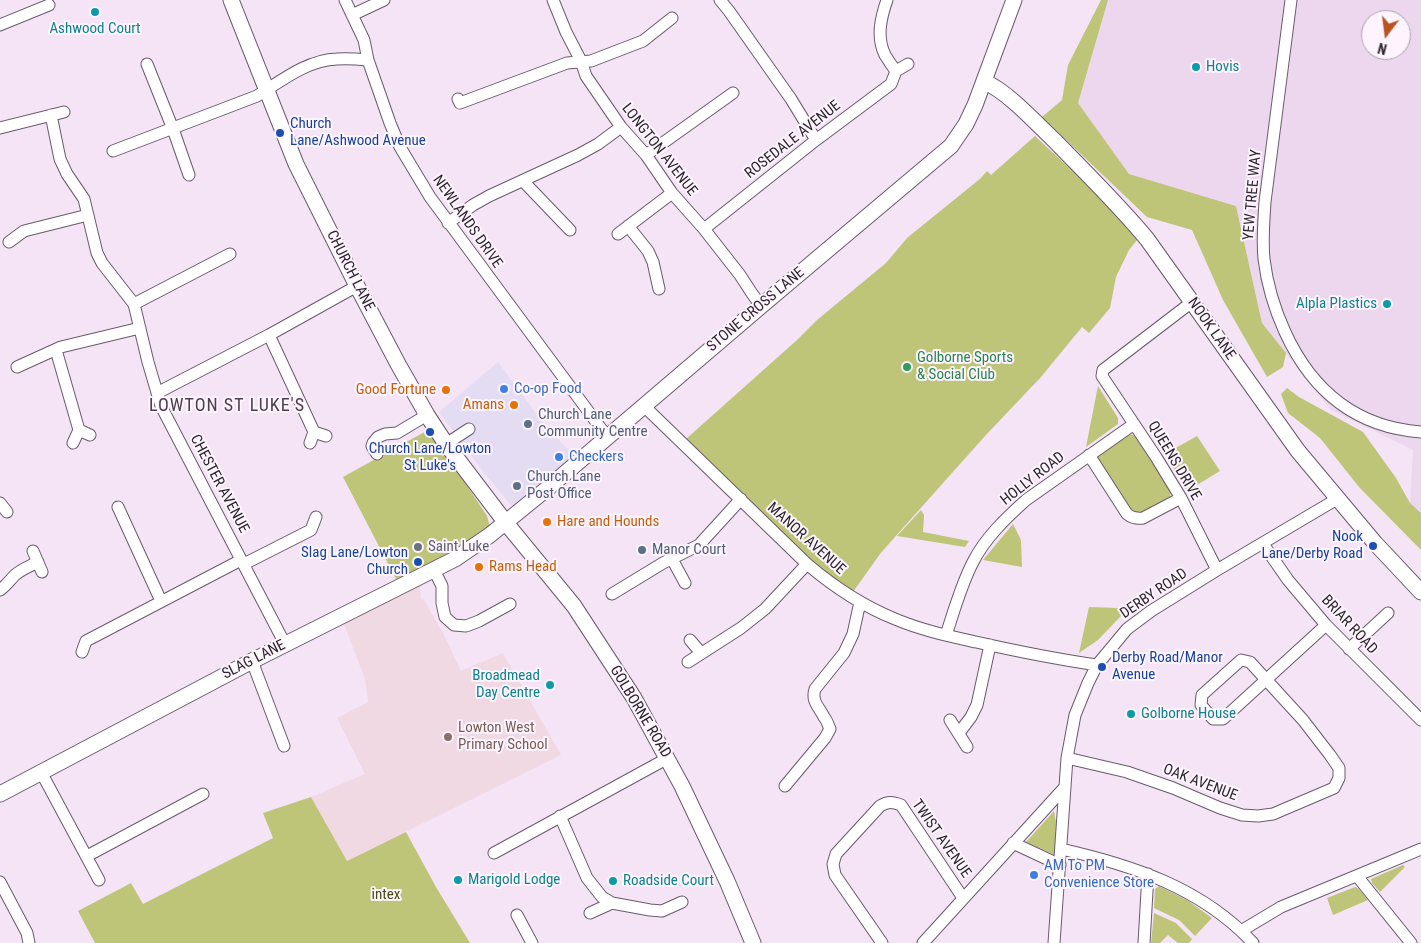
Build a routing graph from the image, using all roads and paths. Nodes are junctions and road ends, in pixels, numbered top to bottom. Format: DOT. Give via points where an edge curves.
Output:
graph roads {
  1 [pos="231,0"];
  2 [pos="345,0"];
  3 [pos="384,0"];
  4 [pos="553,0"];
  5 [pos="720,0"];
  6 [pos="886,0"];
  7 [pos="1014,0"];
  8 [pos="1291,0"];
  9 [pos="48,3"];
  10 [pos="352,15"];
  11 [pos="54,17"];
  12 [pos="672,18"];
  13 [pos="0,25"];
  14 [pos="368,60"];
  15 [pos="581,61"];
  16 [pos="147,64"];
  17 [pos="908,64"];
  18 [pos="896,71"];
  19 [pos="985,82"];
  20 [pos="266,90"];
  21 [pos="733,93"];
  22 [pos="460,104"];
  23 [pos="64,112"];
  24 [pos="51,115"];
  25 [pos="621,127"];
  26 [pos="0,128"];
  27 [pos="173,129"];
  28 [pos="816,140"];
  29 [pos="113,151"];
  30 [pos="646,155"];
  31 [pos="189,175"];
  32 [pos="523,181"];
  33 [pos="672,193"];
  34 [pos="571,214"];
  35 [pos="88,216"];
  36 [pos="561,221"];
  37 [pos="448,223"];
  38 [pos="628,226"];
  39 [pos="704,229"];
  40 [pos="570,230"];
  41 [pos="618,234"];
  42 [pos="9,242"];
  43 [pos="234,251"];
  44 [pos="357,286"];
  45 [pos="659,289"];
  46 [pos="1192,302"];
  47 [pos="134,304"];
  48 [pos="761,306"];
  49 [pos="140,328"];
  50 [pos="269,335"];
  51 [pos="56,350"];
  52 [pos="17,367"];
  53 [pos="157,393"];
  54 [pos="644,406"];
  55 [pos="428,415"];
  56 [pos="1134,424"];
  57 [pos="469,429"];
  58 [pos="79,430"];
  59 [pos="314,432"];
  60 [pos="1421,432"];
  61 [pos="90,435"];
  62 [pos="326,436"];
  63 [pos="608,438"];
  64 [pos="73,443"];
  65 [pos="310,443"];
  66 [pos="446,444"];
  67 [pos="372,451"];
  68 [pos="1089,455"];
  69 [pos="1180,498"];
  70 [pos="741,499"];
  71 [pos="1337,499"];
  72 [pos="118,507"];
  73 [pos="316,518"];
  74 [pos="506,523"];
  75 [pos="1263,544"];
  76 [pos="32,551"];
  77 [pos="672,559"];
  78 [pos="243,562"];
  79 [pos="807,564"];
  80 [pos="434,570"];
  81 [pos="1216,570"];
  82 [pos="685,583"];
  83 [pos="0,590"];
  84 [pos="1421,592"];
  85 [pos="612,594"];
  86 [pos="161,601"];
  87 [pos="860,602"];
  88 [pos="510,604"];
  89 [pos="1388,613"];
  90 [pos="1326,625"];
  91 [pos="946,635"];
  92 [pos="690,640"];
  93 [pos="285,644"];
  94 [pos="990,645"];
  95 [pos="1349,649"];
  96 [pos="82,652"];
  97 [pos="702,653"];
  98 [pos="252,661"];
  99 [pos="688,662"];
  100 [pos="1097,665"];
  101 [pos="1267,680"];
  102 [pos="950,720"];
  103 [pos="1421,720"];
  104 [pos="959,733"];
  105 [pos="284,746"];
  106 [pos="967,747"];
  107 [pos="668,758"];
  108 [pos="1067,758"];
  109 [pos="41,772"];
  110 [pos="785,786"];
  111 [pos="1065,788"];
  112 [pos="0,794"];
  113 [pos="205,794"];
  114 [pos="560,816"];
  115 [pos="1013,843"];
  116 [pos="1061,849"];
  117 [pos="1421,849"];
  118 [pos="494,853"];
  119 [pos="87,856"];
  120 [pos="1060,864"];
  121 [pos="1148,874"];
  122 [pos="1358,876"];
  123 [pos="99,880"];
  124 [pos="0,882"];
  125 [pos="963,898"];
  126 [pos="682,902"];
  127 [pos="5,903"];
  128 [pos="612,903"];
  129 [pos="590,914"];
  130 [pos="517,915"];
  131 [pos="1241,931"];
  132 [pos="29,943"];
  133 [pos="532,943"];
  134 [pos="753,943"];
  135 [pos="882,943"];
  136 [pos="923,943"];
  137 [pos="1054,943"];
  138 [pos="1144,943"];
  139 [pos="1253,943"];
  140 [pos="1411,943"];
  1 -- 20 [label="street, CHURCH LANE"];
  2 -- 10 [label="street, NEWLANDS DRIVE"];
  3 -- 10 [label="street"];
  4 -- 15 [label="street, LONGTON AVENUE"];
  5 -- 28 [label="street" via="791,99"];
  6 -- 18 [label="street" via="880,28 881,42 884,54"];
  7 -- 19 [label="street, STONE CROSS LANE"];
  8 -- 60 [label="street, YEW TREE WAY" via="1264,228 1264,258 1276,312 1303,366 1341,405 1370,421"];
  9 -- 11 [label="street"];
  9 -- 13 [label="street"];
  10 -- 14 [label="street, NEWLANDS DRIVE" via="364,40"];
  12 -- 15 [label="street" via="643,41 591,61"];
  14 -- 20 [label="street" via="320,62"];
  14 -- 37 [label="street, NEWLANDS DRIVE" via="400,147"];
  15 -- 22 [label="street" via="567,63"];
  15 -- 25 [label="street, LONGTON AVENUE" via="586,76"];
  16 -- 27 [label="street"];
  17 -- 18 [label="street, ROSEDALE AVENUE"];
  18 -- 28 [label="street, ROSEDALE AVENUE" via="891,84"];
  19 -- 46 [label="street, NOOK LANE" via="1036,122 1116,203 1147,239"];
  19 -- 48 [label="street, STONE CROSS LANE" via="966,124 951,146"];
  20 -- 27 [label="street"];
  20 -- 44 [label="street, CHURCH LANE" via="296,164"];
  21 -- 30 [label="street"];
  23 -- 24 [label="street"];
  24 -- 26 [label="street"];
  24 -- 35 [label="street, CHESTER AVENUE" via="60,159 84,199"];
  25 -- 30 [label="street, LONGTON AVENUE"];
  25 -- 32 [label="street" via="591,148"];
  27 -- 29 [label="street"];
  27 -- 31 [label="street"];
  28 -- 39 [label="street, ROSEDALE AVENUE"];
  30 -- 33 [label="street, LONGTON AVENUE"];
  32 -- 36 [label="street"];
  32 -- 37 [label="street" via="489,196"];
  33 -- 38 [label="street"];
  33 -- 39 [label="street, LONGTON AVENUE"];
  34 -- 36 [label="street"];
  35 -- 42 [label="street" via="24,232"];
  35 -- 47 [label="street, CHESTER AVENUE" via="97,253"];
  36 -- 40 [label="street"];
  37 -- 63 [label="street, NEWLANDS DRIVE"];
  38 -- 41 [label="street"];
  38 -- 45 [label="street" via="648,251"];
  39 -- 48 [label="street, LONGTON AVENUE"];
  43 -- 47 [label="street"];
  44 -- 50 [label="street"];
  44 -- 55 [label="street, CHURCH LANE"];
  46 -- 56 [label="street, QUEENS DRIVE" via="1103,370 1102,376"];
  46 -- 71 [label="street, NOOK LANE"];
  47 -- 49 [label="street, CHESTER AVENUE"];
  48 -- 54 [label="street, STONE CROSS LANE"];
  49 -- 51 [label="street"];
  49 -- 53 [label="street, CHESTER AVENUE"];
  50 -- 53 [label="street"];
  50 -- 59 [label="street"];
  51 -- 52 [label="street"];
  51 -- 58 [label="street"];
  53 -- 78 [label="street, CHESTER AVENUE"];
  54 -- 63 [label="street, STONE CROSS LANE"];
  54 -- 70 [label="street, MANOR AVENUE"];
  55 -- 66 [label="street, CHURCH LANE"];
  55 -- 67 [label="street" via="397,433 378,437"];
  56 -- 68 [label="street, HOLLY ROAD"];
  56 -- 69 [label="street, QUEENS DRIVE"];
  57 -- 66 [label="street"];
  58 -- 61 [label="street"];
  58 -- 64 [label="street"];
  59 -- 62 [label="street"];
  59 -- 65 [label="street"];
  63 -- 74 [label="street, STONE CROSS LANE"];
  66 -- 74 [label="street, CHURCH LANE"];
  68 -- 69 [label="street, HOLLY ROAD" via="1130,516 1144,518"];
  68 -- 91 [label="street, HOLLY ROAD" via="1017,508 985,543 972,563"];
  69 -- 81 [label="street, QUEENS DRIVE"];
  70 -- 77 [label="street" via="698,545"];
  70 -- 79 [label="street, MANOR AVENUE"];
  71 -- 75 [label="street, DERBY ROAD"];
  71 -- 84 [label="street, NOOK LANE"];
  72 -- 86 [label="street"];
  73 -- 78 [label="street" via="312,530"];
  74 -- 80 [label="street, SLAG LANE"];
  74 -- 107 [label="street, GOLBORNE ROAD" via="574,606 634,698"];
  75 -- 81 [label="street, DERBY ROAD"];
  75 -- 90 [label="street, BRIAR ROAD"];
  76 -- 83 [label="street" via="40,567 22,569"];
  77 -- 82 [label="street"];
  77 -- 85 [label="street"];
  78 -- 86 [label="street"];
  78 -- 93 [label="street, CHESTER AVENUE"];
  79 -- 87 [label="street, MANOR AVENUE"];
  79 -- 97 [label="street" via="765,610"];
  80 -- 88 [label="street" via="442,586 445,617 454,625 466,626"];
  80 -- 93 [label="street, SLAG LANE"];
  81 -- 100 [label="street, DERBY ROAD" via="1138,620"];
  86 -- 96 [label="street" via="86,641"];
  87 -- 91 [label="street, MANOR AVENUE" via="894,619"];
  87 -- 110 [label="street" via="849,644 813,695 830,729"];
  89 -- 95 [label="street"];
  90 -- 95 [label="street, BRIAR ROAD"];
  90 -- 101 [label="street"];
  91 -- 94 [label="street, MANOR AVENUE"];
  92 -- 97 [label="street"];
  93 -- 98 [label="street, SLAG LANE"];
  94 -- 100 [label="street, MANOR AVENUE"];
  94 -- 104 [label="street" via="977,705"];
  95 -- 103 [label="street, BRIAR ROAD"];
  97 -- 99 [label="street"];
  98 -- 105 [label="street"];
  98 -- 109 [label="street, SLAG LANE"];
  100 -- 108 [label="street, DERBY ROAD" via="1075,715"];
  101 -- 101 [label="street, OAK AVENUE" via="1223,719 1213,719 1201,704 1202,695 1241,660 1250,662"];
  101 -- 108 [label="street, OAK AVENUE" via="1318,738 1338,768 1339,778 1334,788 1274,814 1242,815 1127,772"];
  102 -- 104 [label="street"];
  104 -- 106 [label="street"];
  107 -- 114 [label="street"];
  107 -- 134 [label="street, GOLBORNE ROAD" via="722,869"];
  108 -- 111 [label="street, DERBY ROAD"];
  109 -- 112 [label="street, SLAG LANE"];
  109 -- 119 [label="street"];
  111 -- 115 [label="street"];
  111 -- 116 [label="street, DERBY ROAD"];
  113 -- 119 [label="street"];
  114 -- 118 [label="street"];
  114 -- 128 [label="street" via="587,878 602,897"];
  115 -- 120 [label="street"];
  115 -- 125 [label="street"];
  116 -- 120 [label="street, DERBY ROAD"];
  116 -- 121 [label="street" via="1109,860"];
  117 -- 122 [label="street"];
  119 -- 123 [label="street"];
  120 -- 137 [label="street, DERBY ROAD"];
  121 -- 131 [label="street" via="1204,902"];
  121 -- 138 [label="street"];
  122 -- 131 [label="street" via="1281,907"];
  122 -- 140 [label="street"];
  124 -- 127 [label="street"];
  125 -- 135 [label="street, TWIST AVENUE" via="901,806 887,802 836,854 833,864 836,875"];
  125 -- 136 [label="street"];
  126 -- 128 [label="street" via="662,911"];
  127 -- 132 [label="street" via="27,933"];
  128 -- 129 [label="street"];
  130 -- 133 [label="street"];
  131 -- 139 [label="street"];
}
